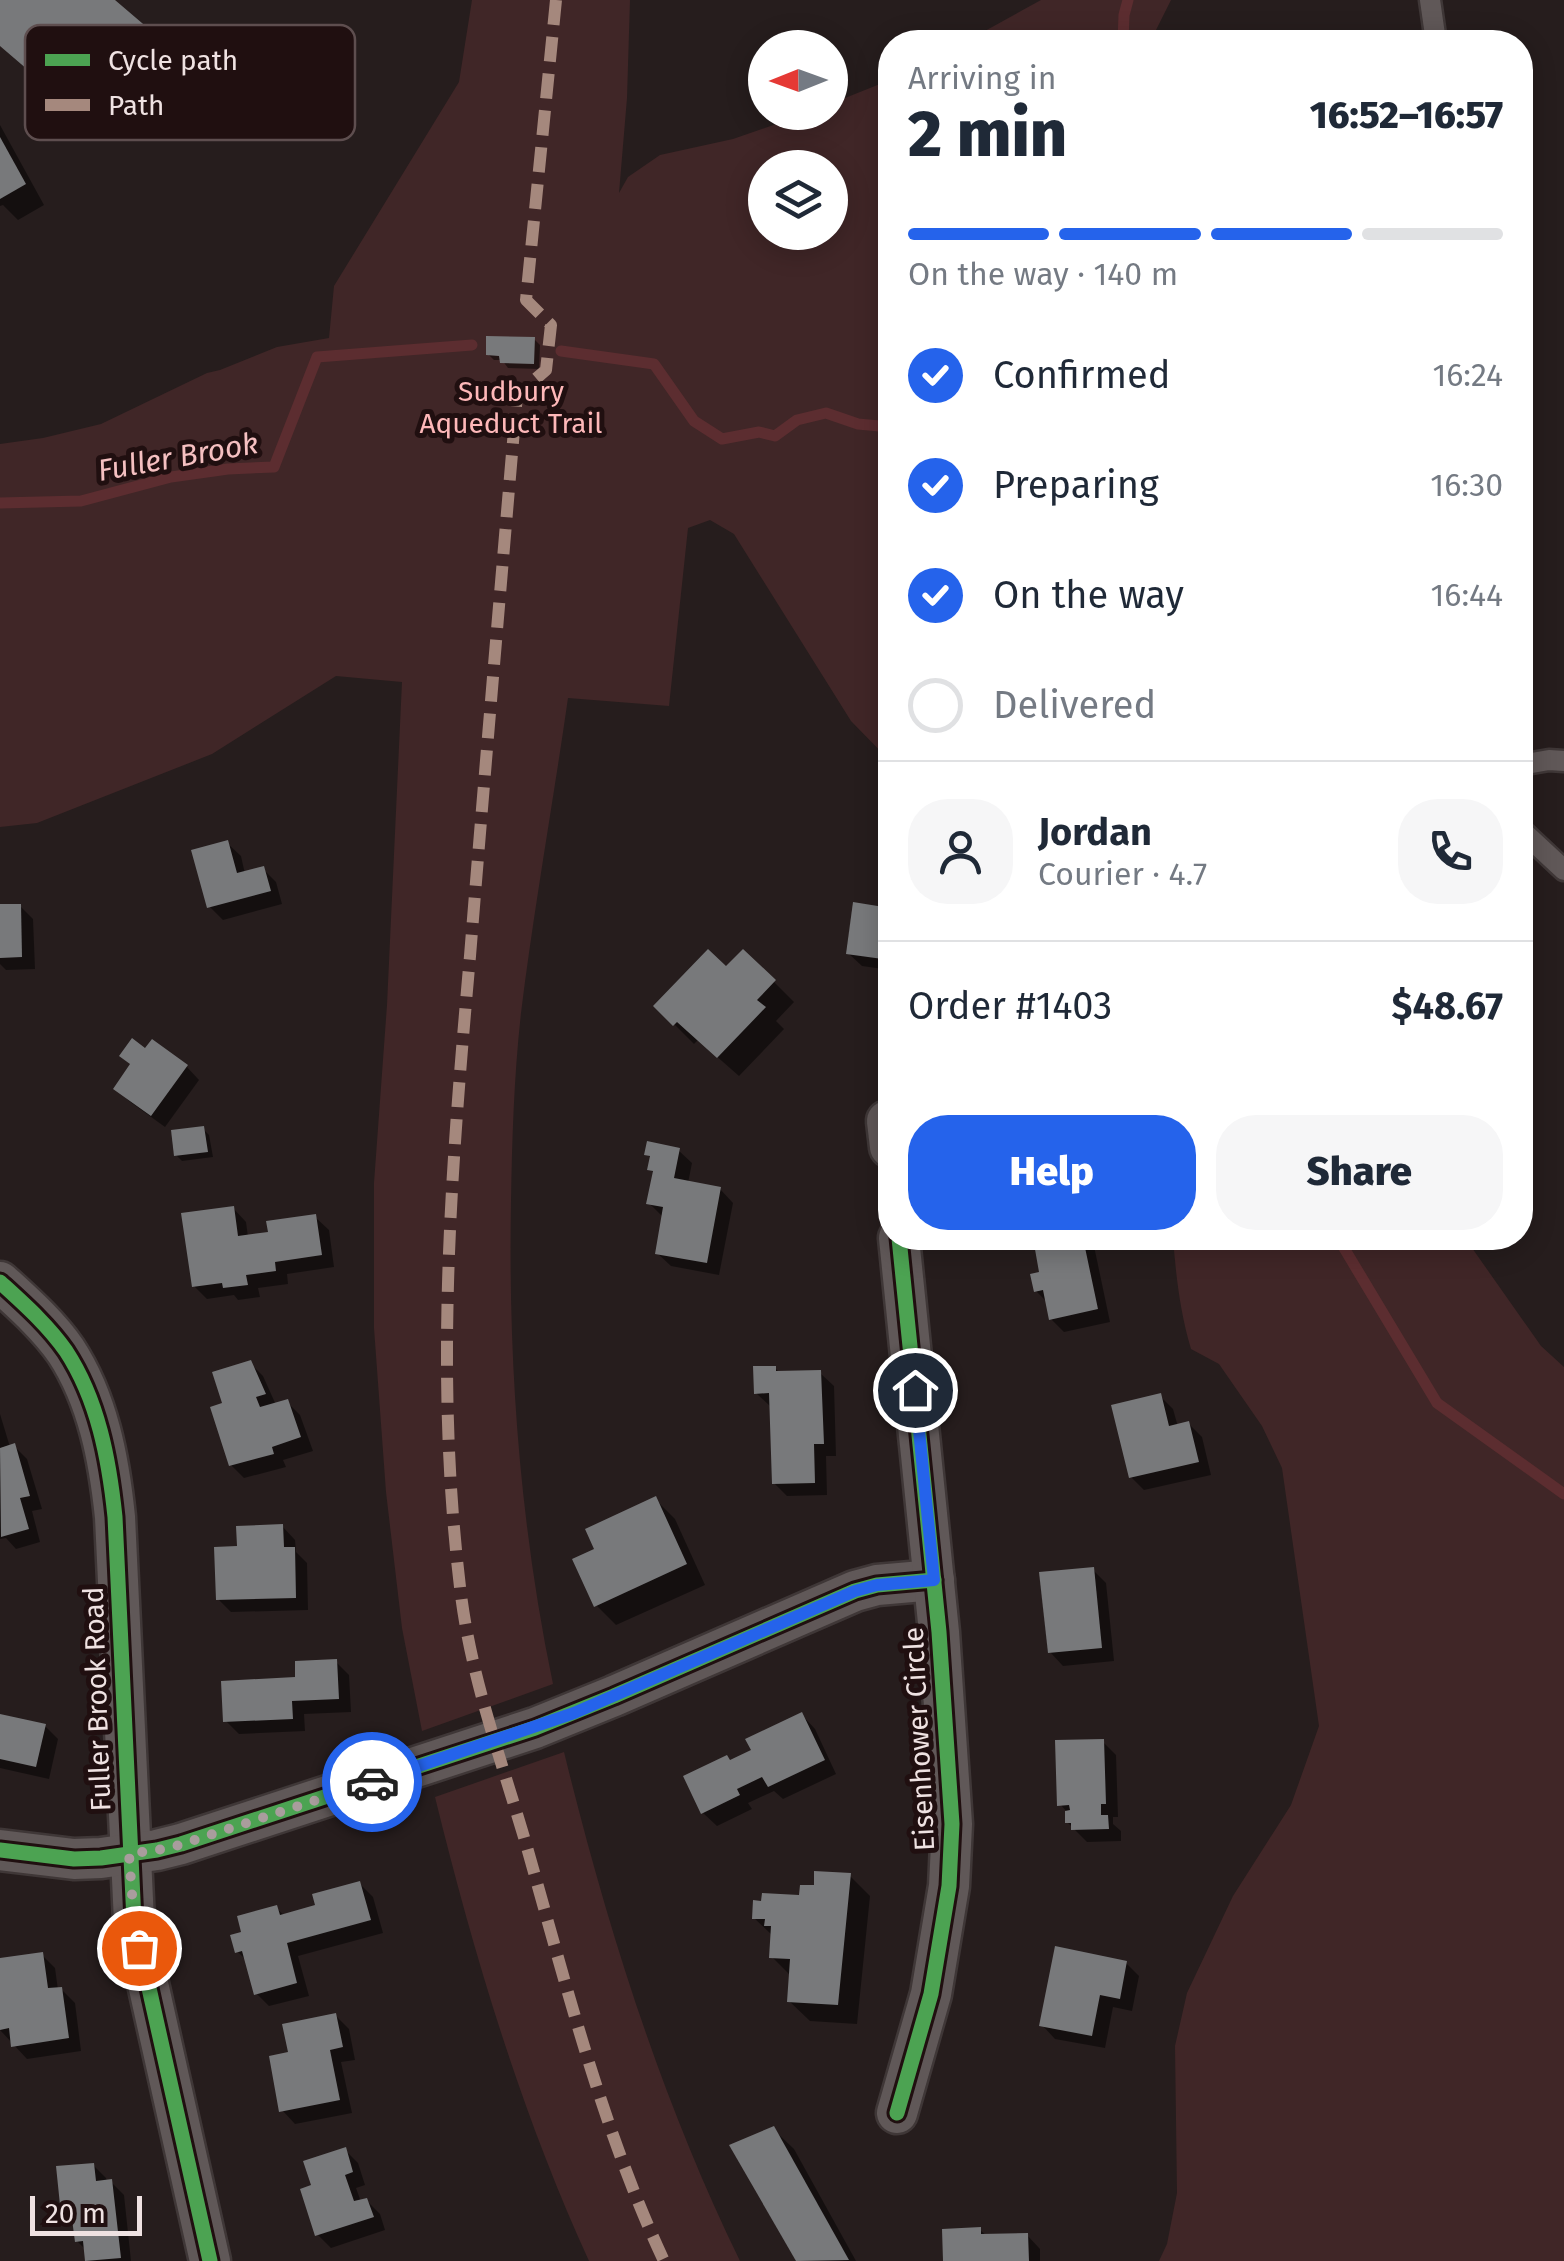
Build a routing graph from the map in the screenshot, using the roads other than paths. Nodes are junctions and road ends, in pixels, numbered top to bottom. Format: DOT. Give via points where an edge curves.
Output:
graph roads {
  1 [pos="1430,0"];
  2 [pos="1434,30"];
  3 [pos="1564,761"];
  4 [pos="1533,762"];
  5 [pos="1533,841"];
  6 [pos="1564,870"];
  7 [pos="900,1250"];
  8 [pos="0,1282"];
  9 [pos="934,1580"];
  10 [pos="0,1850"];
  11 [pos="129,1854"];
  12 [pos="897,2113"];
  13 [pos="210,2261"];
  1 -- 2 [label="lane"];
  3 -- 4 [label="lane"];
  5 -- 6 [label="lane"];
  7 -- 9 [label="street, Eisenhower Circle"];
  8 -- 11 [label="street, Fuller Brook Road" via="65,1350 91,1401 107,1457"];
  9 -- 11 [label="street" via="855,1591 534,1728 181,1844"];
  9 -- 12 [label="street, Eisenhower Circle" via="950,1773 949,1886 931,1994"];
  10 -- 11 [label="street" via="74,1859"];
  11 -- 13 [label="street, Fuller Brook Road" via="139,1948"];
}
